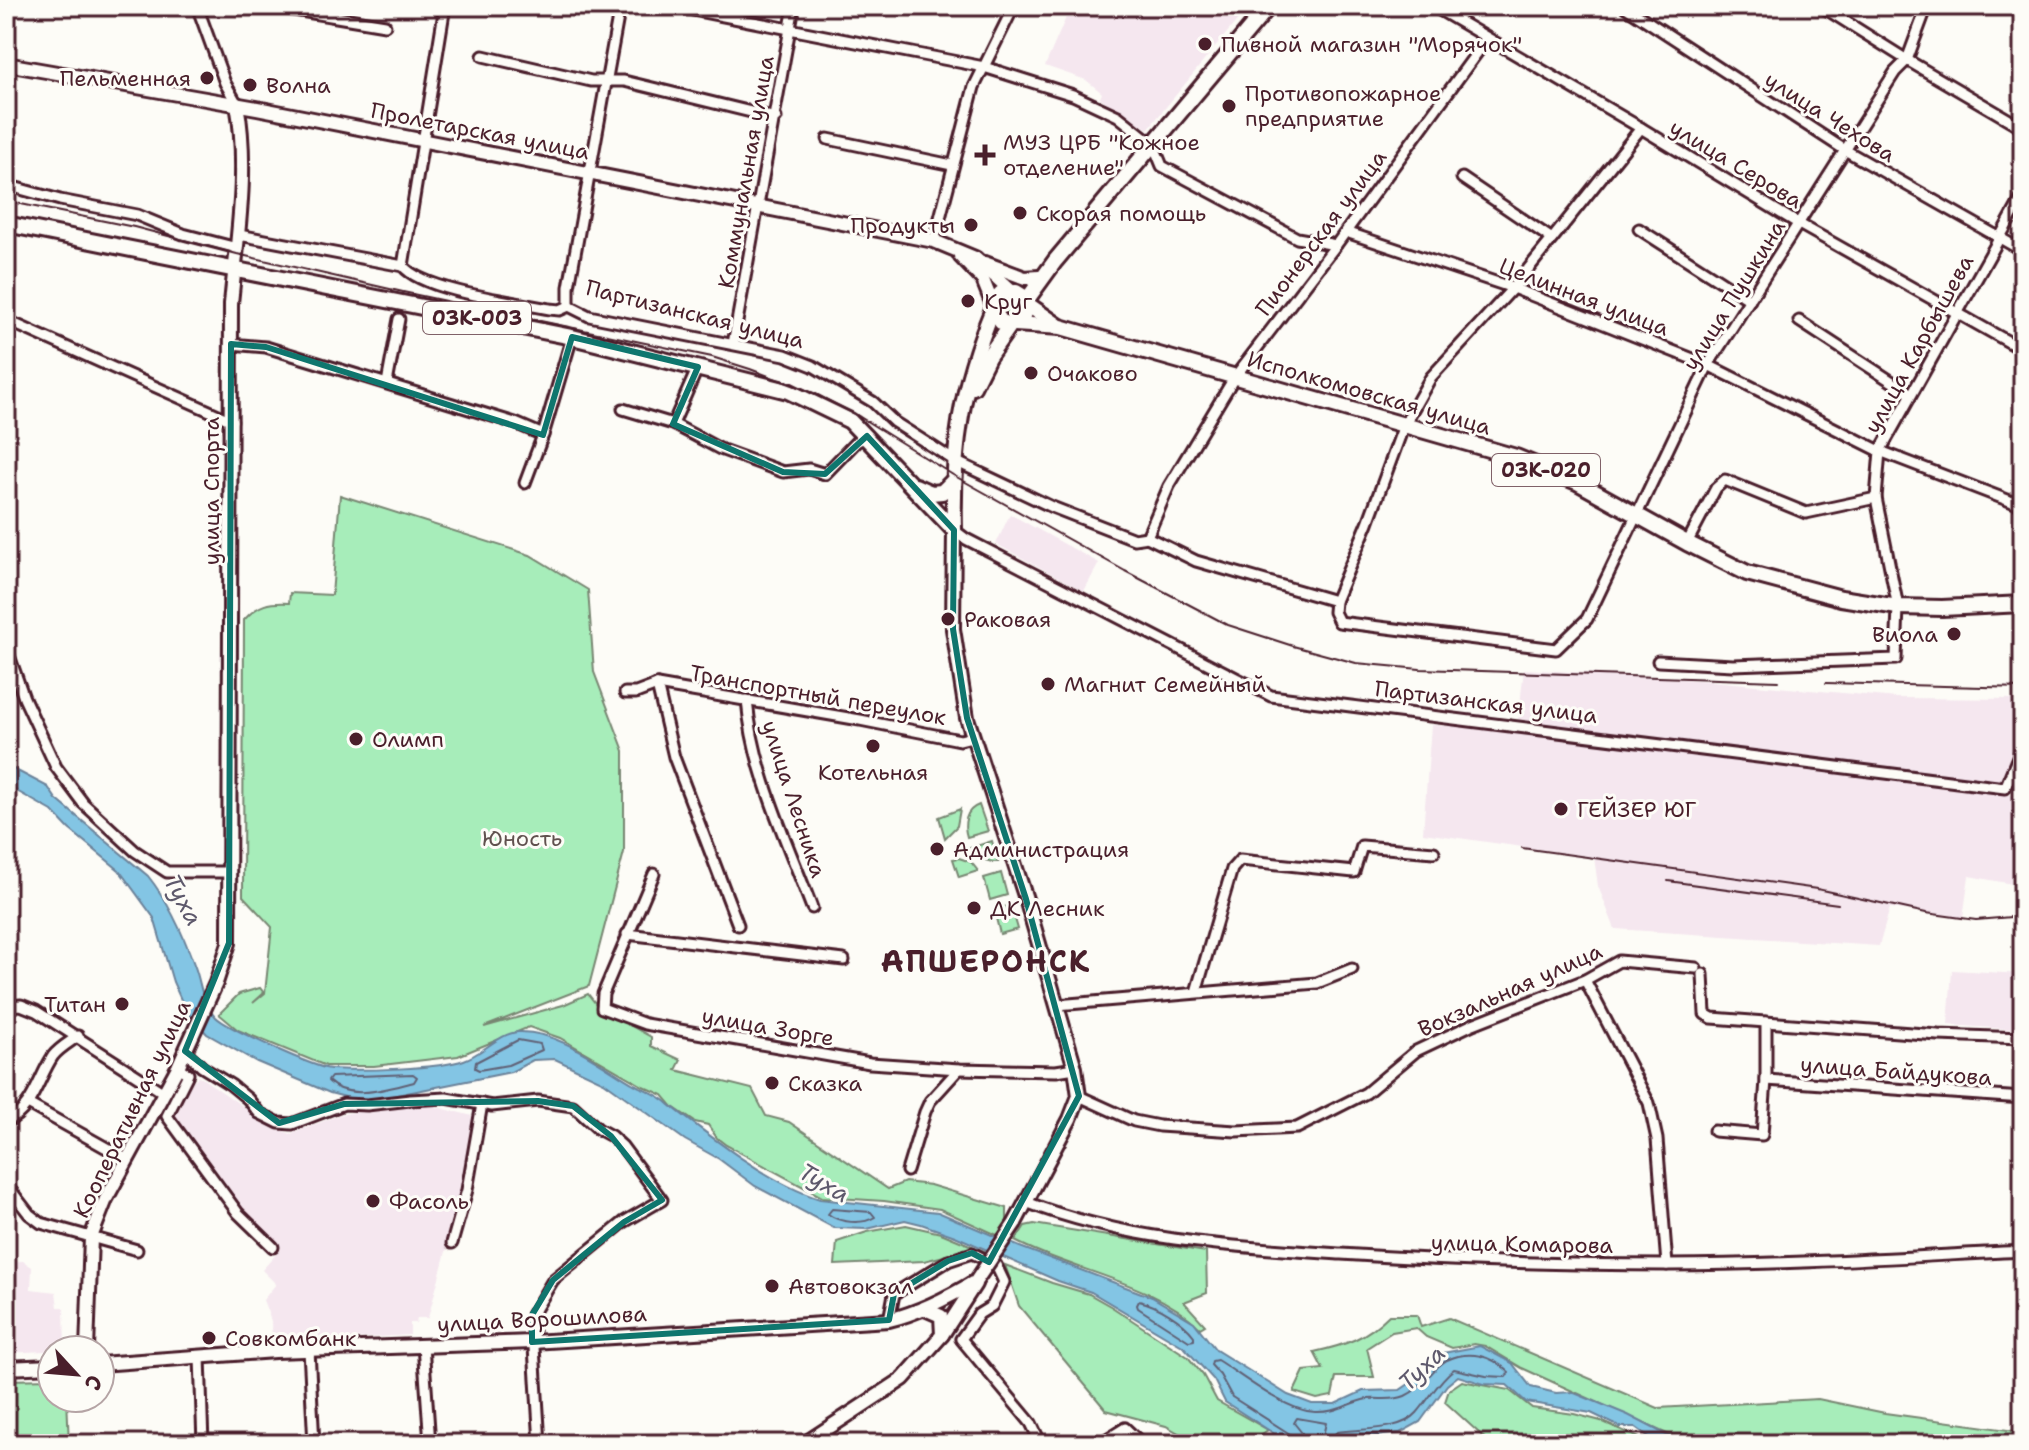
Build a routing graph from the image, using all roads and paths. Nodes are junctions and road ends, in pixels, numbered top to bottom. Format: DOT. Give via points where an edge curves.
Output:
graph roads {
  1 [pos="197,6"];
  2 [pos="270,6"];
  3 [pos="445,6"];
  4 [pos="620,6"];
  5 [pos="672,6"];
  6 [pos="794,6"];
  7 [pos="1014,6"];
  8 [pos="1269,6"];
  9 [pos="1433,6"];
  10 [pos="1624,6"];
  11 [pos="1821,6"];
  12 [pos="1927,6"];
  13 [pos="385,25"];
  14 [pos="790,30"];
  15 [pos="1487,39"];
  16 [pos="483,56"];
  17 [pos="1907,60"];
  18 [pos="6,64"];
  19 [pos="984,67"];
  20 [pos="608,81"];
  21 [pos="237,104"];
  22 [pos="776,118"];
  23 [pos="1641,128"];
  24 [pos="2023,128"];
  25 [pos="828,139"];
  26 [pos="422,140"];
  27 [pos="1153,144"];
  28 [pos="1845,150"];
  29 [pos="952,165"];
  30 [pos="591,173"];
  31 [pos="1462,178"];
  32 [pos="6,185"];
  33 [pos="2023,196"];
  34 [pos="758,205"];
  35 [pos="6,224"];
  36 [pos="1799,224"];
  37 [pos="1639,229"];
  38 [pos="1346,232"];
  39 [pos="1999,238"];
  40 [pos="1552,239"];
  41 [pos="238,242"];
  42 [pos="939,243"];
  43 [pos="1336,245"];
  44 [pos="2023,251"];
  45 [pos="975,258"];
  46 [pos="403,266"];
  47 [pos="234,269"];
  48 [pos="1042,278"];
  49 [pos="983,280"];
  50 [pos="1513,288"];
  51 [pos="1011,290"];
  52 [pos="1750,300"];
  53 [pos="1026,303"];
  54 [pos="569,306"];
  55 [pos="993,307"];
  56 [pos="1957,313"];
  57 [pos="399,319"];
  58 [pos="6,320"];
  59 [pos="1799,321"];
  60 [pos="1013,324"];
  61 [pos="1061,327"];
  62 [pos="572,337"];
  63 [pos="981,340"];
  64 [pos="231,344"];
  65 [pos="733,344"];
  66 [pos="997,344"];
  67 [pos="2023,350"];
  68 [pos="1708,365"];
  69 [pos="698,367"];
  70 [pos="1234,378"];
  71 [pos="387,383"];
  72 [pos="1911,394"];
  73 [pos="623,409"];
  74 [pos="232,421"];
  75 [pos="673,424"];
  76 [pos="1404,425"];
  77 [pos="958,429"];
  78 [pos="543,435"];
  79 [pos="867,436"];
  80 [pos="1880,451"];
  81 [pos="955,461"];
  82 [pos="953,481"];
  83 [pos="525,483"];
  84 [pos="914,486"];
  85 [pos="1876,498"];
  86 [pos="2023,506"];
  87 [pos="1637,516"];
  88 [pos="954,530"];
  89 [pos="1147,537"];
  90 [pos="1687,543"];
  91 [pos="1335,601"];
  92 [pos="2023,604"];
  93 [pos="1898,607"];
  94 [pos="6,647"];
  95 [pos="1658,661"];
  96 [pos="657,685"];
  97 [pos="625,693"];
  98 [pos="747,700"];
  99 [pos="972,737"];
  100 [pos="2023,745"];
  101 [pos="1434,852"];
  102 [pos="229,872"];
  103 [pos="654,874"];
  104 [pos="812,908"];
  105 [pos="738,925"];
  106 [pos="627,934"];
  107 [pos="844,960"];
  108 [pos="1352,969"];
  109 [pos="1585,980"];
  110 [pos="216,983"];
  111 [pos="1196,992"];
  112 [pos="1057,1005"];
  113 [pos="6,1006"];
  114 [pos="1766,1022"];
  115 [pos="78,1036"];
  116 [pos="2023,1038"];
  117 [pos="185,1051"];
  118 [pos="178,1067"];
  119 [pos="1075,1068"];
  120 [pos="959,1069"];
  121 [pos="1766,1080"];
  122 [pos="164,1093"];
  123 [pos="1079,1096"];
  124 [pos="2023,1098"];
  125 [pos="28,1104"];
  126 [pos="487,1105"];
  127 [pos="6,1122"];
  128 [pos="1714,1131"];
  129 [pos="128,1160"];
  130 [pos="907,1171"];
  131 [pos="6,1184"];
  132 [pos="1026,1202"];
  133 [pos="91,1237"];
  134 [pos="452,1243"];
  135 [pos="273,1247"];
  136 [pos="137,1250"];
  137 [pos="2023,1251"];
  138 [pos="1667,1265"];
  139 [pos="976,1281"];
  140 [pos="925,1309"];
  141 [pos="889,1320"];
  142 [pos="88,1334"];
  143 [pos="942,1335"];
  144 [pos="532,1342"];
  145 [pos="423,1345"];
  146 [pos="309,1350"];
  147 [pos="200,1357"];
  148 [pos="116,1363"];
  149 [pos="36,1367"];
  150 [pos="6,1368"];
  151 [pos="203,1444"];
  152 [pos="314,1444"];
  153 [pos="430,1444"];
  154 [pos="540,1444"];
  155 [pos="804,1444"];
  156 [pos="1041,1444"];
  157 [pos="1099,1444"];
  158 [pos="1142,1444"];
  1 -- 21 [label="street, улица Спорта"];
  2 -- 13 [label="street"];
  3 -- 26 [label="street"];
  4 -- 20 [label="street"];
  5 -- 14 [label="street"];
  6 -- 14 [label="street, Коммунальная улица"];
  7 -- 19 [label="street"];
  8 -- 27 [label="main road"];
  9 -- 15 [label="street, улица Серова"];
  10 -- 28 [label="street, улица Чехова"];
  11 -- 17 [label="street"];
  12 -- 17 [label="street, улица Пушкина"];
  14 -- 19 [label="street"];
  14 -- 22 [label="street, Коммунальная улица"];
  15 -- 23 [label="street, улица Серова"];
  15 -- 38 [label="street, Пионерская улица"];
  16 -- 20 [label="street"];
  17 -- 24 [label="street"];
  17 -- 28 [label="street, улица Пушкина"];
  18 -- 21 [label="street, Пролетарская улица"];
  19 -- 27 [label="street" via="1073,95 1118,116"];
  19 -- 29 [label="street"];
  20 -- 22 [label="street"];
  20 -- 30 [label="street"];
  21 -- 26 [label="street, Пролетарская улица"];
  21 -- 41 [label="street, улица Спорта"];
  22 -- 34 [label="street, Коммунальная улица"];
  23 -- 36 [label="street, улица Серова"];
  23 -- 40 [label="street"];
  25 -- 29 [label="street"];
  26 -- 30 [label="street, Пролетарская улица"];
  26 -- 46 [label="street"];
  27 -- 43 [label="street" via="1162,166 1297,238"];
  27 -- 48 [label="main road"];
  28 -- 36 [label="street, улица Пушкина"];
  28 -- 39 [label="street, улица Чехова"];
  29 -- 42 [label="street"];
  30 -- 34 [label="street, Пролетарская улица"];
  30 -- 54 [label="street"];
  31 -- 40 [label="street"];
  32 -- 41 [label="street, Партизанская улица" via="137,215 183,234"];
  33 -- 39 [label="street, улица Карбышева"];
  34 -- 42 [label="street, Пролетарская улица"];
  34 -- 65 [label="street, Коммунальная улица"];
  35 -- 47 [label="main road, 03К-003"];
  36 -- 52 [label="street, улица Пушкина"];
  36 -- 56 [label="street, улица Серова"];
  37 -- 52 [label="street"];
  38 -- 43 [label="street, Пионерская улица"];
  38 -- 50 [label="street, Целинная улица"];
  39 -- 44 [label="street, улица Чехова"];
  39 -- 56 [label="street, улица Карбышева"];
  40 -- 50 [label="street"];
  41 -- 46 [label="street, Партизанская улица"];
  41 -- 47 [label="street, улица Спорта"];
  42 -- 45 [label="street, Пролетарская улица"];
  42 -- 49 [label="street, Пролетарская улица"];
  43 -- 70 [label="street, Пионерская улица"];
  45 -- 48 [label="street" via="1011,274"];
  45 -- 51 [label="street, Пролетарская улица"];
  46 -- 54 [label="street, Партизанская улица" via="428,283 550,309"];
  47 -- 62 [label="main road, 03К-003"];
  47 -- 64 [label="street, улица Спорта"];
  48 -- 51 [label="main road"];
  48 -- 53 [label="main road"];
  48 -- 61 [label="main road" via="1042,303"];
  49 -- 55 [label="street, Пролетарская улица"];
  49 -- 63 [label="street"];
  50 -- 68 [label="street, Целинная улица"];
  50 -- 76 [label="street" via="1431,377"];
  51 -- 53 [label="main road"];
  51 -- 55 [label="main road" via="1001,293"];
  52 -- 68 [label="street, улица Пушкина"];
  53 -- 60 [label="main road" via="1024,316"];
  53 -- 61 [label="main road, Исполкомовская улица"];
  54 -- 65 [label="street, Партизанская улица" via="589,316"];
  55 -- 60 [label="main road" via="1001,322"];
  55 -- 63 [label="main road"];
  56 -- 67 [label="street, улица Серова"];
  56 -- 72 [label="street, улица Карбышева"];
  57 -- 71 [label="street"];
  58 -- 74 [label="street"];
  59 -- 72 [label="street"];
  60 -- 61 [label="main road, Исполкомовская улица"];
  60 -- 66 [label="main road"];
  61 -- 66 [label="main road" via="1034,330"];
  61 -- 70 [label="main road, Исполкомовская улица / 03К-020"];
  62 -- 69 [label="main road, 03К-003"];
  62 -- 78 [label="street"];
  63 -- 77 [label="main road"];
  64 -- 71 [label="street" via="266,347"];
  64 -- 74 [label="street, улица Спорта"];
  65 -- 81 [label="street, Партизанская улица" via="813,366"];
  66 -- 77 [label="main road"];
  68 -- 80 [label="street, Целинная улица"];
  68 -- 87 [label="street, улица Пушкина"];
  69 -- 75 [label="street"];
  69 -- 79 [label="main road, 03К-003" via="788,391 850,421"];
  70 -- 76 [label="main road, Исполкомовская улица / 03К-020"];
  70 -- 89 [label="street, Пионерская улица" via="1169,486"];
  71 -- 78 [label="street"];
  72 -- 80 [label="street, улица Карбышева"];
  73 -- 75 [label="street"];
  74 -- 102 [label="street, улица Спорта"];
  75 -- 79 [label="street" via="720,449 783,472 809,469 825,474"];
  76 -- 87 [label="main road, Исполкомовская улица / 03К-020" via="1516,457 1577,482"];
  76 -- 91 [label="street"];
  77 -- 81 [label="main road"];
  78 -- 83 [label="street"];
  79 -- 84 [label="main road, 03К-003"];
  80 -- 85 [label="street, улица Карбышева"];
  80 -- 86 [label="street, Целинная улица"];
  81 -- 82 [label="main road"];
  81 -- 89 [label="street, Партизанская улица" via="1052,507 1134,539"];
  82 -- 84 [label="main road" via="942,492"];
  82 -- 88 [label="main road"];
  84 -- 88 [label="main road"];
  85 -- 90 [label="street" via="1806,513 1725,480"];
  85 -- 93 [label="street, улица Карбышева"];
  87 -- 90 [label="main road, Исполкомовская улица / 03К-020"];
  87 -- 91 [label="street, улица Пушкина" via="1587,619 1556,649 1339,622"];
  88 -- 99 [label="street" via="953,629"];
  88 -- 100 [label="street, Партизанская улица" via="1271,696 2005,788"];
  89 -- 91 [label="street, Партизанская улица" via="1196,561"];
  90 -- 93 [label="main road, Исполкомовская улица / 03К-020" via="1747,573"];
  92 -- 93 [label="main road, Исполкомовская улица / 03К-020"];
  93 -- 95 [label="street, улица Карбышева" via="1896,659 1733,665"];
  94 -- 102 [label="street" via="56,767 83,803 135,851 167,872"];
  96 -- 97 [label="street"];
  96 -- 98 [label="street, Транспортный переулок"];
  96 -- 105 [label="street" via="674,757"];
  98 -- 99 [label="street, Транспортный переулок" via="960,740"];
  98 -- 104 [label="street, улица Лесника" via="757,757"];
  99 -- 112 [label="street"];
  101 -- 111 [label="street" via="1362,846 1354,872 1240,860 1232,869"];
  102 -- 110 [label="street, улица Спорта" via="229,943"];
  103 -- 106 [label="street, улица Зорге"];
  106 -- 107 [label="street"];
  106 -- 120 [label="street, улица Зорге" via="602,1008 645,1024 870,1063"];
  108 -- 111 [label="street" via="1317,983"];
  109 -- 114 [label="street, Вокзальная улица" via="1619,961 1700,971 1705,1014"];
  109 -- 123 [label="street, Вокзальная улица" via="1416,1051 1366,1093 1297,1128 1159,1126 1134,1121"];
  109 -- 138 [label="street" via="1649,1103"];
  110 -- 117 [label="street, Кооперативная улица"];
  111 -- 112 [label="street"];
  112 -- 119 [label="street"];
  113 -- 115 [label="street" via="36,1011"];
  114 -- 116 [label="street, Вокзальная улица"];
  114 -- 121 [label="street"];
  115 -- 122 [label="street"];
  115 -- 125 [label="street" via="55,1053"];
  117 -- 118 [label="street, Кооперативная улица"];
  117 -- 126 [label="street" via="259,1113 279,1123 292,1124 344,1104 446,1098"];
  118 -- 122 [label="street, Кооперативная улица"];
  118 -- 135 [label="street" via="188,1074 167,1116 238,1213"];
  119 -- 120 [label="street, улица Зорге"];
  119 -- 123 [label="street"];
  120 -- 130 [label="street" via="930,1101"];
  121 -- 124 [label="street, улица Байдукова"];
  121 -- 128 [label="street" via="1762,1135"];
  122 -- 129 [label="street, Кооперативная улица"];
  123 -- 132 [label="street"];
  125 -- 127 [label="street"];
  125 -- 129 [label="street"];
  126 -- 134 [label="street"];
  126 -- 144 [label="street" via="538,1101 573,1106 622,1146 662,1200 624,1222 553,1280 532,1315"];
  129 -- 133 [label="street, Кооперативная улица"];
  131 -- 133 [label="street" via="41,1223"];
  132 -- 138 [label="street, улица Комарова" via="1125,1230 1236,1247 1456,1262"];
  132 -- 139 [label="street, bridge"];
  133 -- 136 [label="street"];
  133 -- 142 [label="street, Кооперативная улица"];
  137 -- 138 [label="street, улица Комарова"];
  139 -- 140 [label="street, улица Ворошилова"];
  139 -- 143 [label="street"];
  140 -- 141 [label="street, улица Ворошилова"];
  140 -- 143 [label="street" via="941,1316"];
  141 -- 144 [label="street, улица Ворошилова"];
  141 -- 156 [label="street" via="894,1294 948,1261 972,1253 996,1265 1004,1282 992,1306 961,1339 1031,1423"];
  143 -- 155 [label="street" via="903,1379"];
  144 -- 145 [label="street, улица Ворошилова"];
  144 -- 154 [label="street"];
  145 -- 146 [label="street, улица Ворошилова"];
  145 -- 153 [label="street"];
  146 -- 147 [label="street, улица Ворошилова"];
  146 -- 152 [label="street"];
  147 -- 148 [label="street, улица Ворошилова"];
  147 -- 151 [label="street"];
  149 -- 150 [label="street"];
  157 -- 158 [label="street" via="1125,1428"];
}
